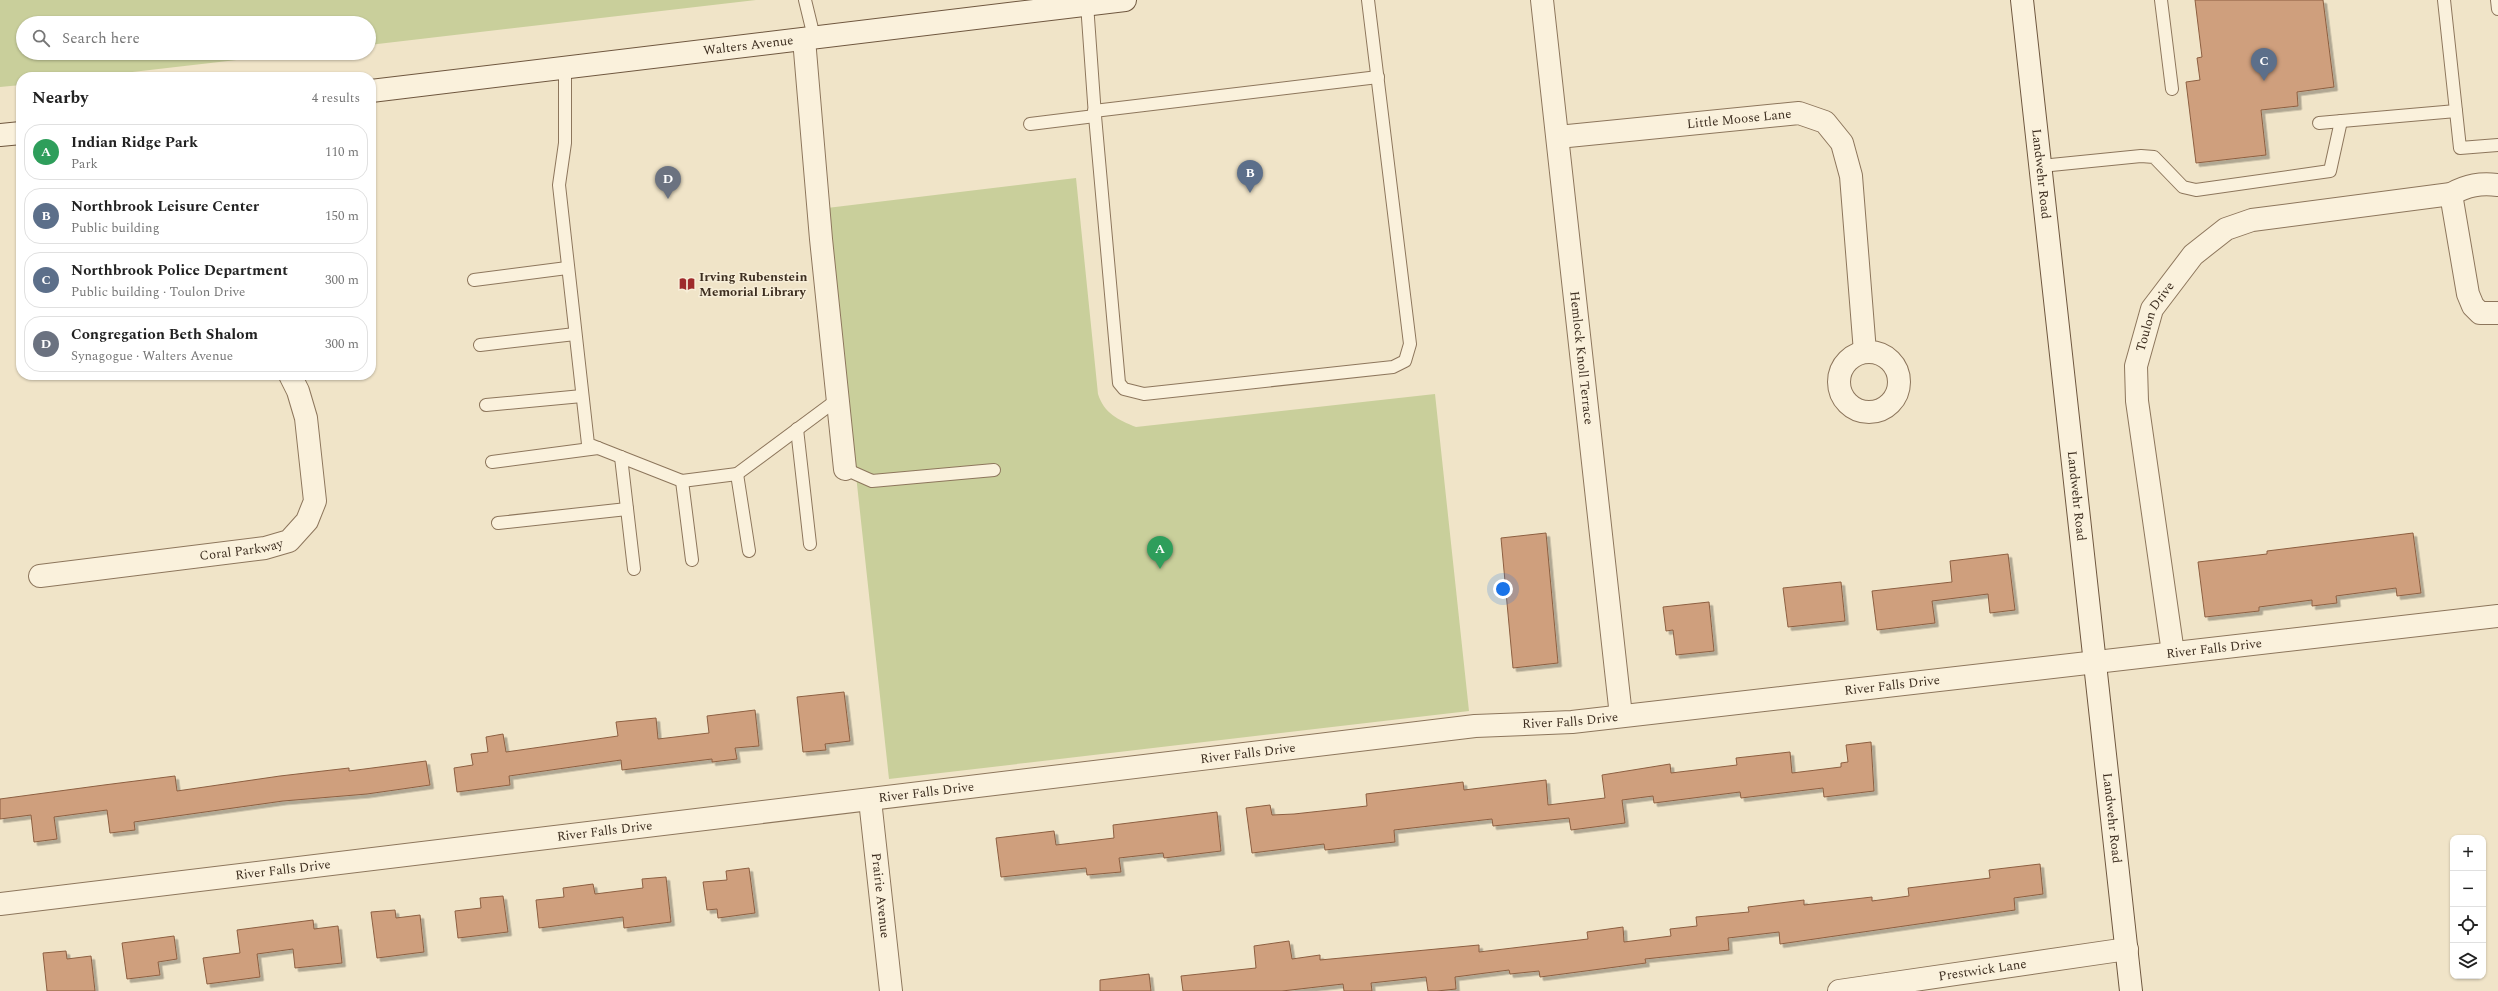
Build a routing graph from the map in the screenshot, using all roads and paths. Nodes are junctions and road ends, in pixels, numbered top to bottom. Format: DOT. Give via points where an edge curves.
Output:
graph roads {
  1 [pos="805,0"];
  2 [pos="1125,0"];
  3 [pos="1368,0"];
  4 [pos="1542,0"];
  5 [pos="2022,0"];
  6 [pos="2161,0"];
  7 [pos="2444,0"];
  8 [pos="2497,0"];
  9 [pos="1087,4"];
  10 [pos="2498,9"];
  11 [pos="809,38"];
  12 [pos="565,68"];
  13 [pos="1378,77"];
  14 [pos="2172,89"];
  15 [pos="376,90"];
  16 [pos="2456,112"];
  17 [pos="1095,114"];
  18 [pos="2341,121"];
  19 [pos="2319,123"];
  20 [pos="1030,124"];
  21 [pos="16,134"];
  22 [pos="0,136"];
  23 [pos="1558,137"];
  24 [pos="2498,145"];
  25 [pos="2041,166"];
  26 [pos="2498,185"];
  27 [pos="2451,194"];
  28 [pos="567,268"];
  29 [pos="474,280"];
  30 [pos="2498,313"];
  31 [pos="575,334"];
  32 [pos="480,345"];
  33 [pos="1865,352"];
  34 [pos="292,380"];
  35 [pos="582,396"];
  36 [pos="838,400"];
  37 [pos="486,405"];
  38 [pos="797,429"];
  39 [pos="598,448"];
  40 [pos="621,457"];
  41 [pos="492,462"];
  42 [pos="845,469"];
  43 [pos="994,470"];
  44 [pos="737,474"];
  45 [pos="682,481"];
  46 [pos="627,509"];
  47 [pos="498,523"];
  48 [pos="810,544"];
  49 [pos="749,551"];
  50 [pos="692,560"];
  51 [pos="634,569"];
  52 [pos="40,576"];
  53 [pos="2498,616"];
  54 [pos="2173,653"];
  55 [pos="2095,661"];
  56 [pos="1621,716"];
  57 [pos="870,800"];
  58 [pos="0,904"];
  59 [pos="2127,949"];
  60 [pos="891,991"];
  61 [pos="1839,991"];
  62 [pos="2131,991"];
  1 -- 11 [label="lane"];
  2 -- 9 [label="street, Walters Avenue"];
  3 -- 13 [label="lane"];
  4 -- 23 [label="street, Hemlock Knoll Terrace"];
  5 -- 25 [label="street, Landwehr Road"];
  6 -- 14 [label="lane"];
  7 -- 16 [label="lane"];
  8 -- 10 [label="lane"];
  9 -- 11 [label="street, Walters Avenue"];
  9 -- 17 [label="lane"];
  11 -- 12 [label="street, Walters Avenue"];
  11 -- 36 [label="street" via="821,239"];
  12 -- 15 [label="street, Walters Avenue"];
  12 -- 28 [label="lane" via="565,143 559,185"];
  13 -- 17 [label="lane"];
  13 -- 17 [label="lane" via="1410,344 1405,361 1393,367 1144,394 1124,389 1119,383"];
  16 -- 18 [label="lane"];
  16 -- 24 [label="lane" via="2460,148"];
  17 -- 20 [label="lane"];
  18 -- 19 [label="lane"];
  18 -- 25 [label="lane" via="2330,171 2196,190 2183,188 2154,157 2141,156"];
  21 -- 22 [label="street"];
  23 -- 33 [label="street, Little Moose Lane" via="1799,113 1826,122 1842,143 1850,176"];
  23 -- 56 [label="street, Hemlock Knoll Terrace"];
  25 -- 55 [label="street, Landwehr Road"];
  26 -- 27 [label="street, Toulon Drive" via="2482,183 2465,186"];
  27 -- 30 [label="street" via="2468,294 2473,306 2480,313"];
  27 -- 54 [label="street, Toulon Drive" via="2252,220 2226,229 2193,255 2152,309 2136,366 2137,401"];
  28 -- 29 [label="lane"];
  28 -- 31 [label="lane"];
  31 -- 32 [label="lane"];
  31 -- 35 [label="lane"];
  34 -- 52 [label="street, Coral Parkway" via="306,418 314,501 307,521 289,541 266,548"];
  35 -- 37 [label="lane"];
  35 -- 39 [label="lane" via="588,444"];
  36 -- 38 [label="lane"];
  36 -- 42 [label="street"];
  38 -- 44 [label="lane"];
  38 -- 48 [label="lane"];
  39 -- 40 [label="lane"];
  39 -- 41 [label="lane"];
  40 -- 45 [label="lane"];
  40 -- 46 [label="lane"];
  42 -- 43 [label="lane" via="872,480"];
  44 -- 45 [label="lane"];
  44 -- 49 [label="lane"];
  45 -- 50 [label="lane"];
  46 -- 47 [label="lane"];
  46 -- 51 [label="lane"];
  53 -- 54 [label="street, River Falls Drive"];
  54 -- 55 [label="street, River Falls Drive"];
  55 -- 56 [label="street, River Falls Drive"];
  55 -- 59 [label="street, Landwehr Road"];
  56 -- 57 [label="street, River Falls Drive" via="1572,722 1475,726"];
  57 -- 58 [label="street, River Falls Drive"];
  57 -- 60 [label="street, Prairie Avenue"];
  59 -- 61 [label="street, Prestwick Lane"];
  59 -- 62 [label="street, Landwehr Road"];
}
